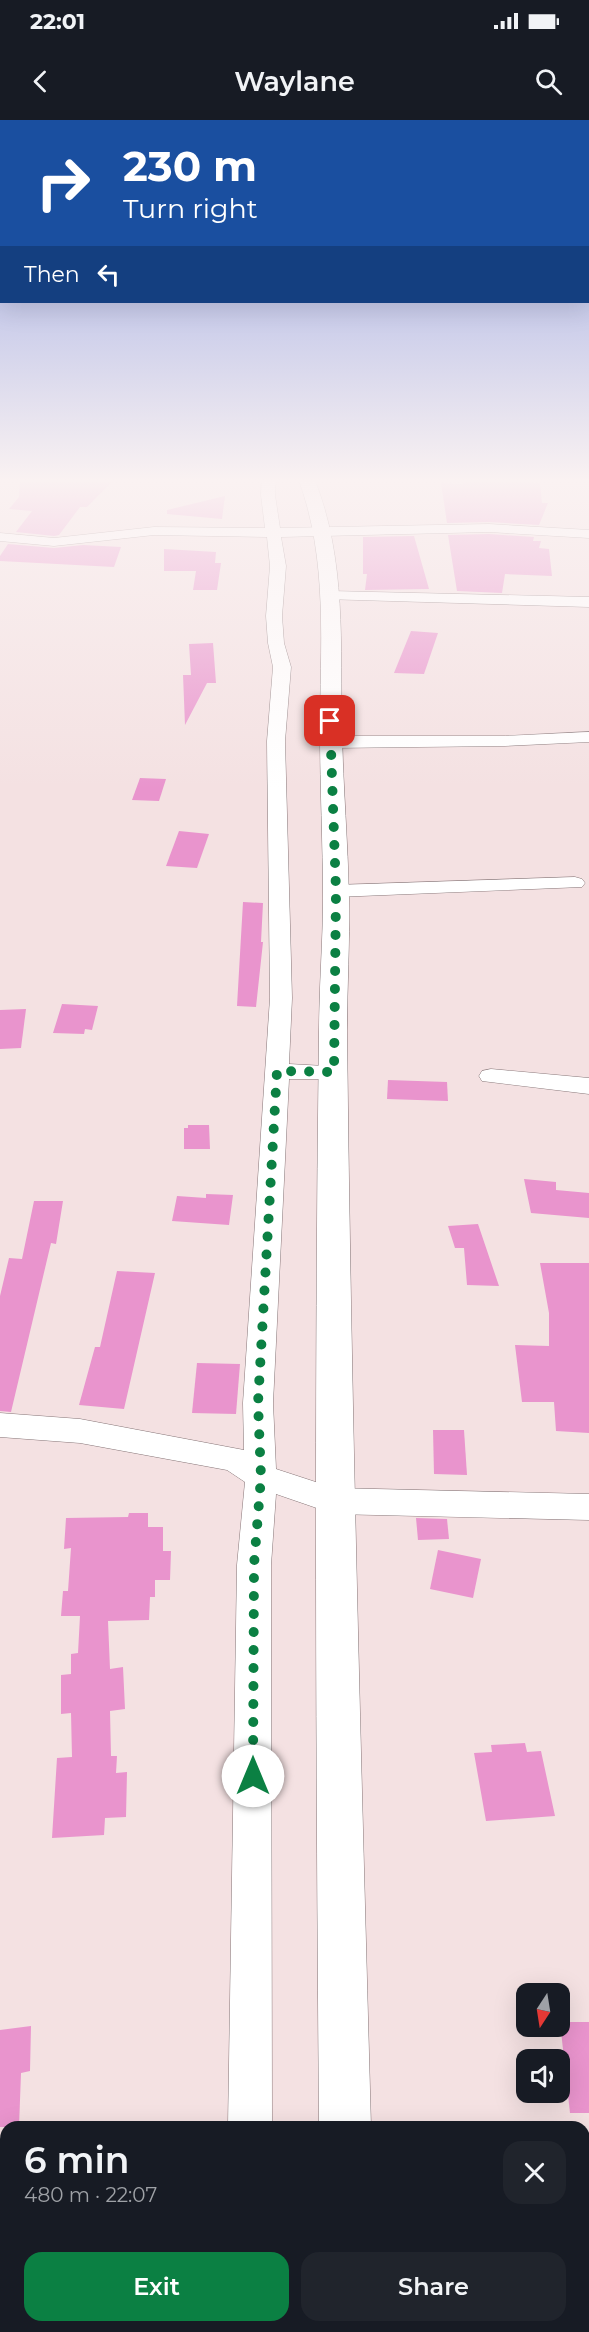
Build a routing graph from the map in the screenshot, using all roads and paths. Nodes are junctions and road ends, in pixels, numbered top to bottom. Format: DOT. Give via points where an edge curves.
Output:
graph roads {
  1 [pos="277,581"];
  2 [pos="328,581"];
  3 [pos="330,596"];
  4 [pos="589,602"];
  5 [pos="589,737"];
  6 [pos="331,742"];
  7 [pos="575,883"];
  8 [pos="336,891"];
  9 [pos="277,1071"];
  10 [pos="334,1072"];
  11 [pos="491,1076"];
  12 [pos="589,1086"];
  13 [pos="0,1425"];
  14 [pos="261,1477"];
  15 [pos="334,1500"];
  16 [pos="589,1507"];
  17 [pos="250,2121"];
  18 [pos="345,2121"];
  1 -- 9 [label="street" via="274,616 282,667 276,741 280,998"];
  2 -- 3 [label="main road"];
  3 -- 4 [label="street"];
  3 -- 6 [label="main road"];
  5 -- 6 [label="street"];
  6 -- 8 [label="main road"];
  7 -- 8 [label="street"];
  8 -- 10 [label="main road"];
  9 -- 10 [label="street"];
  9 -- 14 [label="street" via="258,1403"];
  10 -- 15 [label="main road"];
  11 -- 12 [label="street"];
  13 -- 14 [label="street" via="80,1431 236,1459"];
  14 -- 15 [label="street"];
  14 -- 17 [label="street" via="254,1565"];
  15 -- 16 [label="street"];
  15 -- 18 [label="main road"];
}
